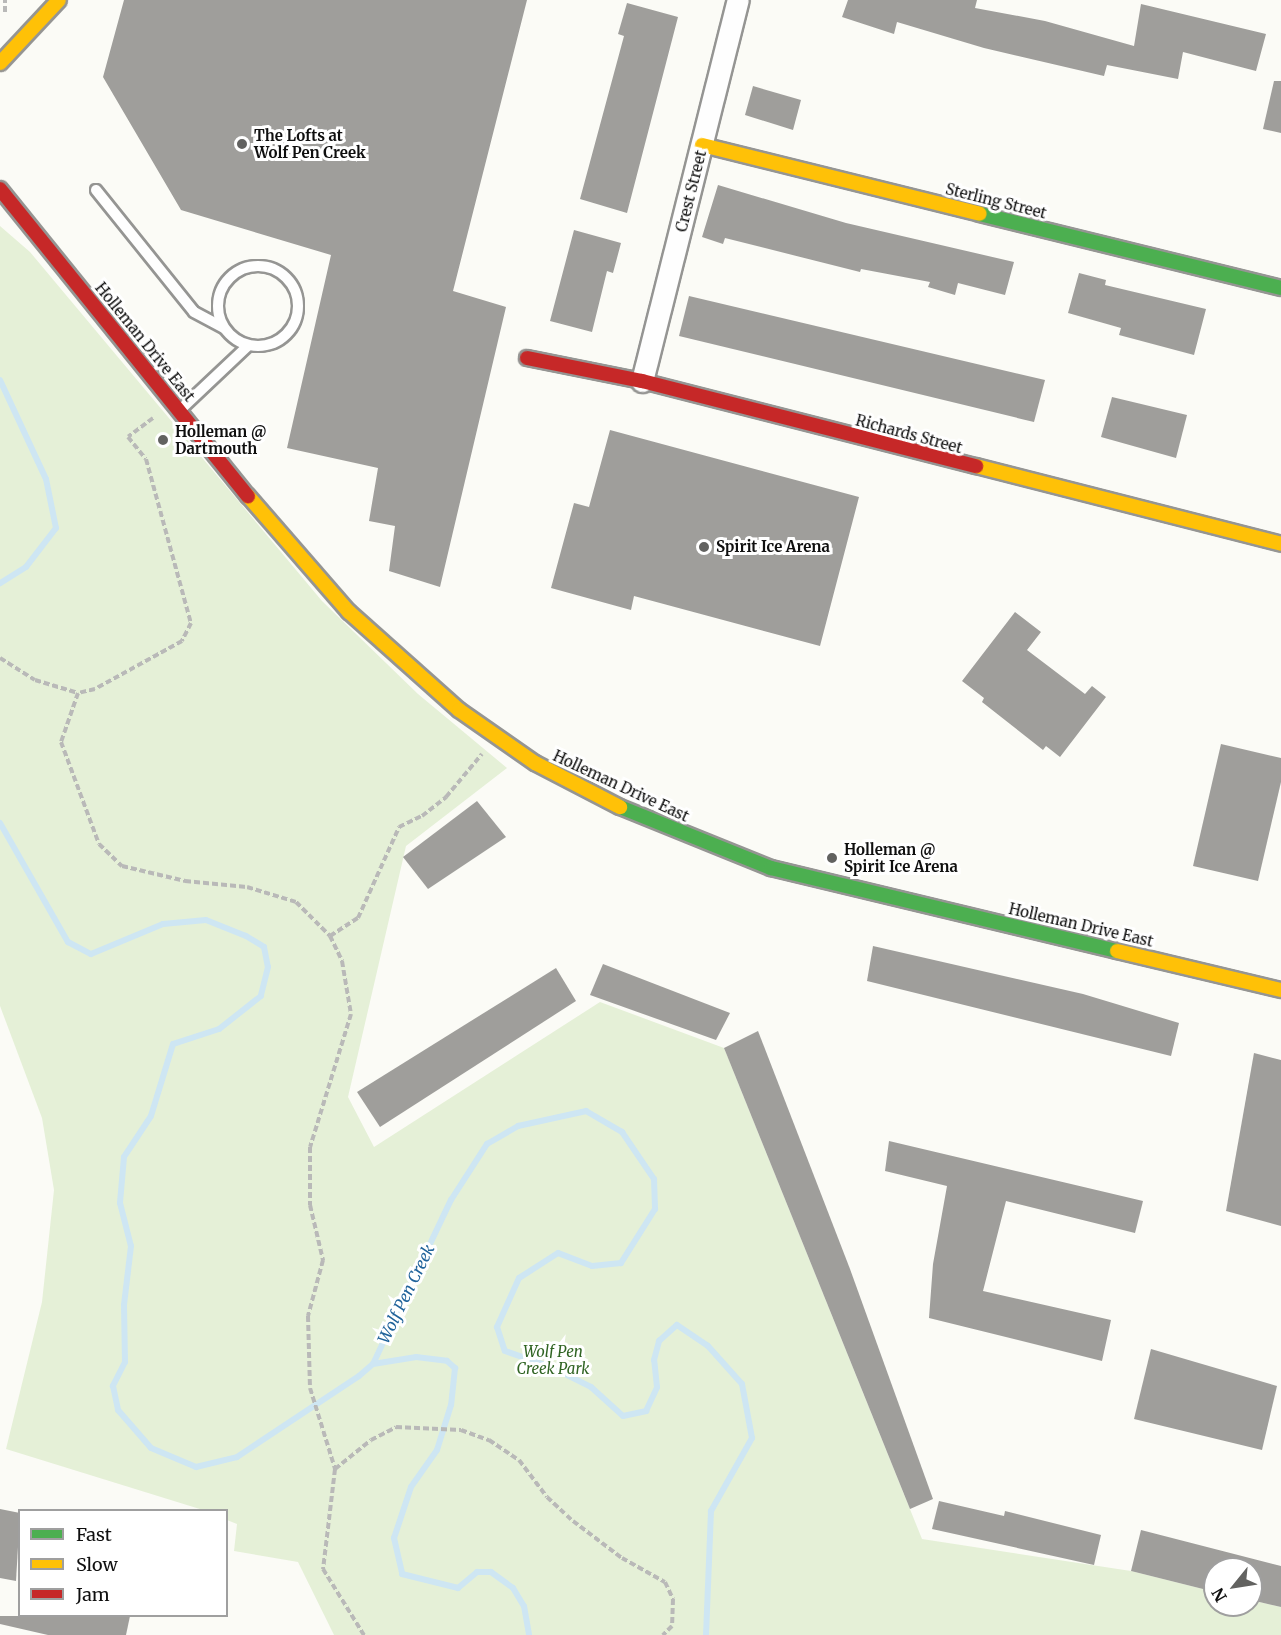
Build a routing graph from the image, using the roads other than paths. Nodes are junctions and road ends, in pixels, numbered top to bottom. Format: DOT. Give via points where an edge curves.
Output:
graph roads {
  1 [pos="59,0"];
  2 [pos="738,0"];
  3 [pos="0,63"];
  4 [pos="702,145"];
  5 [pos="0,189"];
  6 [pos="96,190"];
  7 [pos="1281,288"];
  8 [pos="224,328"];
  9 [pos="249,345"];
  10 [pos="528,358"];
  11 [pos="642,381"];
  12 [pos="175,406"];
  13 [pos="1281,544"];
  14 [pos="1281,990"];
  1 -- 3 [label="street"];
  2 -- 4 [label="street, Crest Street"];
  4 -- 7 [label="street, Sterling Street"];
  4 -- 11 [label="street, Crest Street"];
  5 -- 12 [label="street, Holleman Drive East"];
  6 -- 8 [label="lane" via="194,312"];
  8 -- 9 [label="lane" via="233,338"];
  8 -- 9 [label="lane" via="218,303 228,279 250,267 276,271 294,290 297,316 282,338 271,344"];
  9 -- 12 [label="lane"];
  10 -- 11 [label="street, Richards Street"];
  11 -- 13 [label="street, Richards Street"];
  12 -- 14 [label="street, Holleman Drive East" via="276,531 349,612 459,710 535,763 615,805 771,868"];
}
